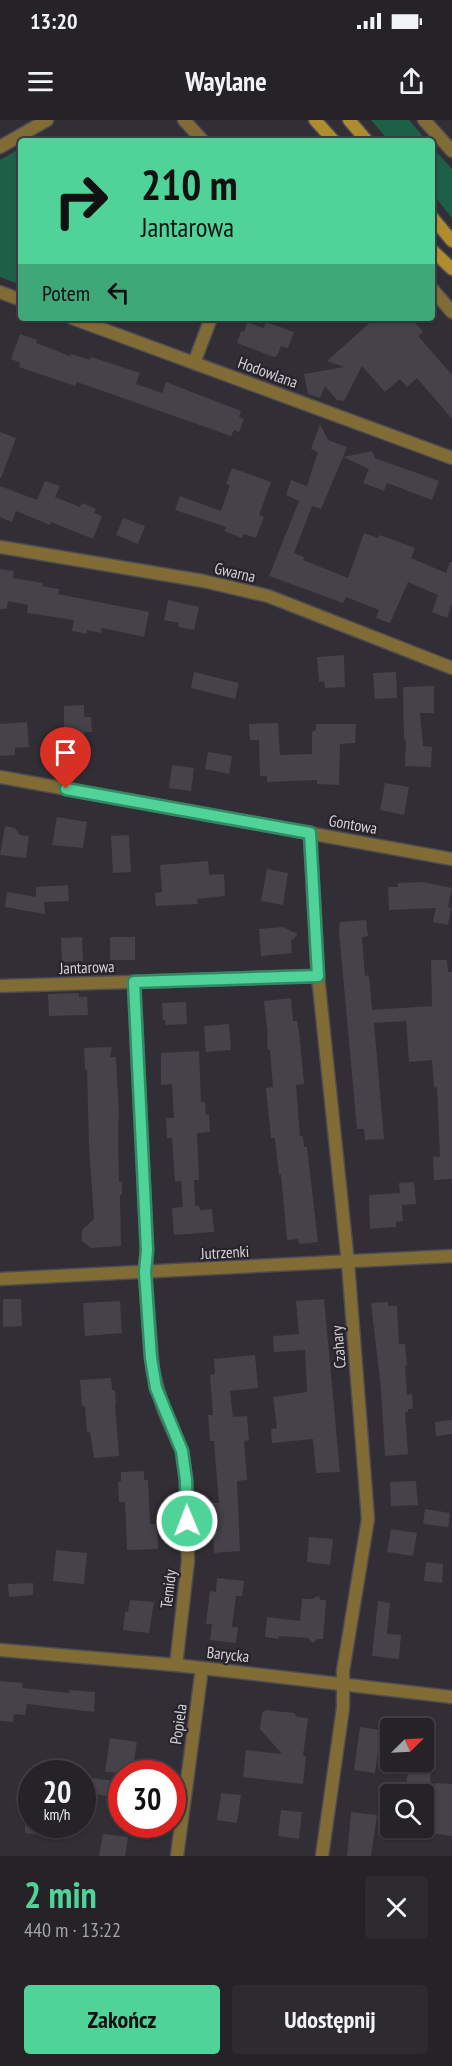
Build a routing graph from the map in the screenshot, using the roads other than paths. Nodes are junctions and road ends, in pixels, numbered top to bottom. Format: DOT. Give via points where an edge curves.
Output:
graph roads {
  1 [pos="47,120"];
  2 [pos="184,120"];
  3 [pos="315,120"];
  4 [pos="349,120"];
  5 [pos="424,120"];
  6 [pos="200,138"];
  7 [pos="331,138"];
  8 [pos="364,138"];
  9 [pos="0,147"];
  10 [pos="452,151"];
  11 [pos="435,221"];
  12 [pos="452,241"];
  13 [pos="435,253"];
  14 [pos="452,269"];
  15 [pos="0,292"];
  16 [pos="435,292"];
  17 [pos="18,299"];
  18 [pos="452,312"];
  19 [pos="80,321"];
  20 [pos="210,321"];
  21 [pos="194,363"];
  22 [pos="452,458"];
  23 [pos="0,547"];
  24 [pos="452,668"];
  25 [pos="0,777"];
  26 [pos="310,833"];
  27 [pos="452,859"];
  28 [pos="318,976"];
  29 [pos="134,982"];
  30 [pos="0,986"];
  31 [pos="452,1256"];
  32 [pos="348,1263"];
  33 [pos="145,1272"];
  34 [pos="0,1279"];
  35 [pos="0,1650"];
  36 [pos="176,1665"];
  37 [pos="202,1668"];
  38 [pos="342,1684"];
  39 [pos="452,1697"];
  40 [pos="177,1856"];
  41 [pos="322,1856"];
  1 -- 9 [label="street"];
  2 -- 6 [label="street"];
  3 -- 7 [label="main road"];
  4 -- 8 [label="main road"];
  5 -- 10 [label="street"];
  11 -- 12 [label="main road"];
  13 -- 14 [label="main road"];
  15 -- 17 [label="street"];
  16 -- 18 [label="street"];
  19 -- 21 [label="street, Hodowlana"];
  20 -- 21 [label="street"];
  21 -- 22 [label="street, Hodowlana"];
  23 -- 24 [label="street, Gwarna" via="203,581 268,596"];
  25 -- 26 [label="street, Gontowa"];
  26 -- 27 [label="street, Gontowa"];
  26 -- 28 [label="street, Czahary"];
  28 -- 29 [label="street, Jantarowa"];
  28 -- 32 [label="street, Czahary"];
  29 -- 30 [label="street, Jantarowa"];
  29 -- 33 [label="street, Temidy"];
  31 -- 32 [label="street, Jutrzenki"];
  32 -- 33 [label="street, Jutrzenki"];
  32 -- 38 [label="street, Czahary" via="368,1520"];
  33 -- 34 [label="street, Jutrzenki"];
  33 -- 36 [label="street, Temidy" via="153,1372 164,1411 182,1451 186,1480 188,1562"];
  35 -- 36 [label="street, Barycka"];
  36 -- 37 [label="street, Barycka"];
  37 -- 38 [label="street, Barycka"];
  37 -- 40 [label="street, Popiela"];
  38 -- 39 [label="street, Barycka"];
  38 -- 41 [label="street, Czahary" via="343,1708"];
}
